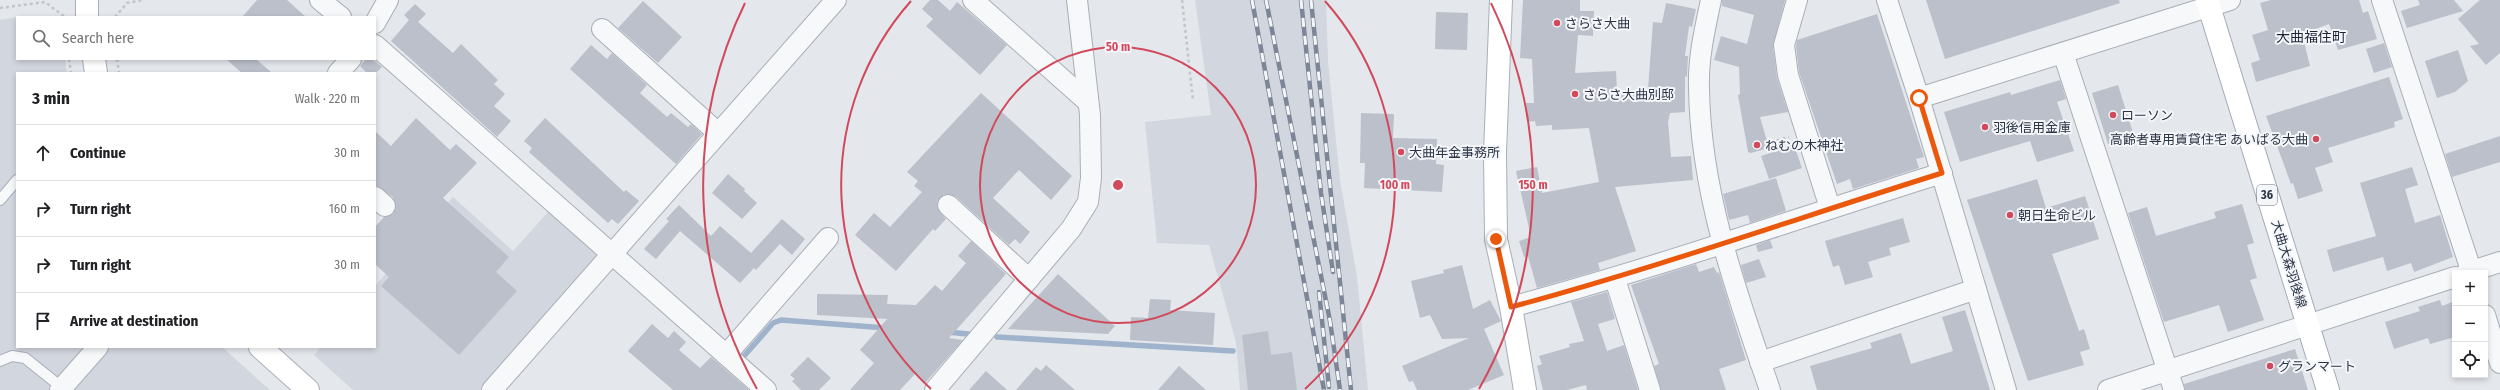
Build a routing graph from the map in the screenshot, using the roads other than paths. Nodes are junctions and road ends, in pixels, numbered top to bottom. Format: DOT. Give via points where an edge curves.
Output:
graph roads {
  1 [pos="87,0"];
  2 [pos="320,0"];
  3 [pos="388,0"];
  4 [pos="836,0"];
  5 [pos="972,0"];
  6 [pos="1076,0"];
  7 [pos="1501,0"];
  8 [pos="1710,0"];
  9 [pos="1797,0"];
  10 [pos="1887,0"];
  11 [pos="2230,0"];
  12 [pos="2382,0"];
  13 [pos="2208,3"];
  14 [pos="87,16"];
  15 [pos="340,16"];
  16 [pos="376,21"];
  17 [pos="602,29"];
  18 [pos="376,46"];
  19 [pos="2063,53"];
  20 [pos="94,60"];
  21 [pos="350,60"];
  22 [pos="96,72"];
  23 [pos="339,72"];
  24 [pos="1919,98"];
  25 [pos="1088,102"];
  26 [pos="718,133"];
  27 [pos="1942,173"];
  28 [pos="16,181"];
  29 [pos="0,200"];
  30 [pos="948,205"];
  31 [pos="1830,208"];
  32 [pos="828,238"];
  33 [pos="1722,242"];
  34 [pos="612,254"];
  35 [pos="2500,262"];
  36 [pos="2465,270"];
  37 [pos="2477,270"];
  38 [pos="1029,279"];
  39 [pos="1615,279"];
  40 [pos="2452,279"];
  41 [pos="1976,290"];
  42 [pos="1511,307"];
  43 [pos="2488,325"];
  44 [pos="2308,326"];
  45 [pos="97,348"];
  46 [pos="261,348"];
  47 [pos="726,355"];
  48 [pos="0,361"];
  49 [pos="1760,362"];
  50 [pos="2500,363"];
  51 [pos="2168,371"];
  52 [pos="62,389"];
  53 [pos="308,390"];
  54 [pos="492,390"];
  55 [pos="766,390"];
  56 [pos="935,390"];
  57 [pos="1525,390"];
  58 [pos="1650,390"];
  59 [pos="1770,390"];
  60 [pos="2006,390"];
  61 [pos="2108,390"];
  62 [pos="2174,390"];
  63 [pos="2328,390"];
  1 -- 14 [label="street"];
  2 -- 15 [label="street"];
  3 -- 16 [label="street"];
  4 -- 26 [label="street"];
  5 -- 25 [label="street"];
  6 -- 25 [label="street"];
  7 -- 42 [label="street" via="1494,202 1496,239"];
  8 -- 33 [label="street" via="1704,29 1699,86 1708,177"];
  9 -- 31 [label="street" via="1784,45 1788,75"];
  10 -- 24 [label="street"];
  11 -- 13 [label="street"];
  12 -- 36 [label="street"];
  13 -- 19 [label="street"];
  13 -- 44 [label="street, 大曲大森羽後線 / 36"];
  17 -- 26 [label="street"];
  18 -- 34 [label="street"];
  19 -- 24 [label="street"];
  19 -- 51 [label="street"];
  20 -- 22 [label="street"];
  21 -- 23 [label="street"];
  24 -- 27 [label="street"];
  25 -- 38 [label="street" via="1091,178 1088,202 1071,230"];
  26 -- 34 [label="street"];
  27 -- 31 [label="street"];
  27 -- 41 [label="street"];
  28 -- 29 [label="lane"];
  30 -- 38 [label="street"];
  31 -- 33 [label="street"];
  32 -- 47 [label="street"];
  33 -- 39 [label="street"];
  33 -- 49 [label="street"];
  34 -- 47 [label="street"];
  34 -- 54 [label="street"];
  35 -- 37 [label="street"];
  38 -- 56 [label="street"];
  39 -- 42 [label="street"];
  39 -- 58 [label="street"];
  40 -- 44 [label="street"];
  41 -- 49 [label="street"];
  41 -- 60 [label="street"];
  42 -- 57 [label="street"];
  43 -- 50 [label="street"];
  44 -- 51 [label="street"];
  44 -- 63 [label="street, 大曲大森羽後線 / 36"];
  45 -- 52 [label="street"];
  46 -- 53 [label="street"];
  47 -- 55 [label="street"];
  48 -- 52 [label="lane" via="12,356 25,358"];
  49 -- 59 [label="street"];
  51 -- 61 [label="street"];
  51 -- 62 [label="street"];
}
